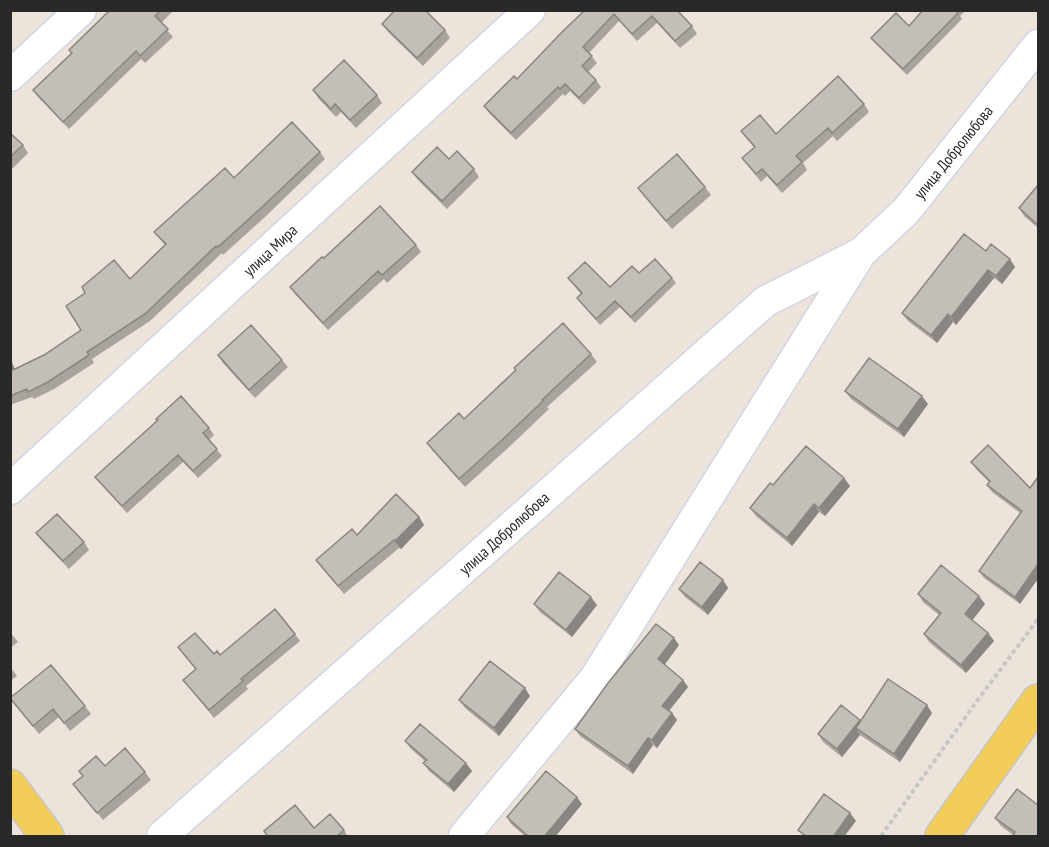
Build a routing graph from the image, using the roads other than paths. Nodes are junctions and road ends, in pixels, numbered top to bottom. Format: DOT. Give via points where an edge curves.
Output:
graph roads {
  1 [pos="81,10"];
  2 [pos="530,10"];
  3 [pos="1038,45"];
  4 [pos="10,75"];
  5 [pos="861,253"];
  6 [pos="10,489"];
  7 [pos="1038,701"];
  8 [pos="10,786"];
  9 [pos="47,837"];
  10 [pos="162,837"];
  11 [pos="464,837"];
  12 [pos="942,837"];
  1 -- 4 [label="street"];
  2 -- 6 [label="street, улица Мира"];
  3 -- 5 [label="street, улица Добролюбова" via="906,211"];
  5 -- 10 [label="street, улица Добролюбова" via="766,301"];
  5 -- 11 [label="street, улица Добролюбова" via="595,678"];
  7 -- 12 [label="main road"];
  8 -- 9 [label="main road"];
}
